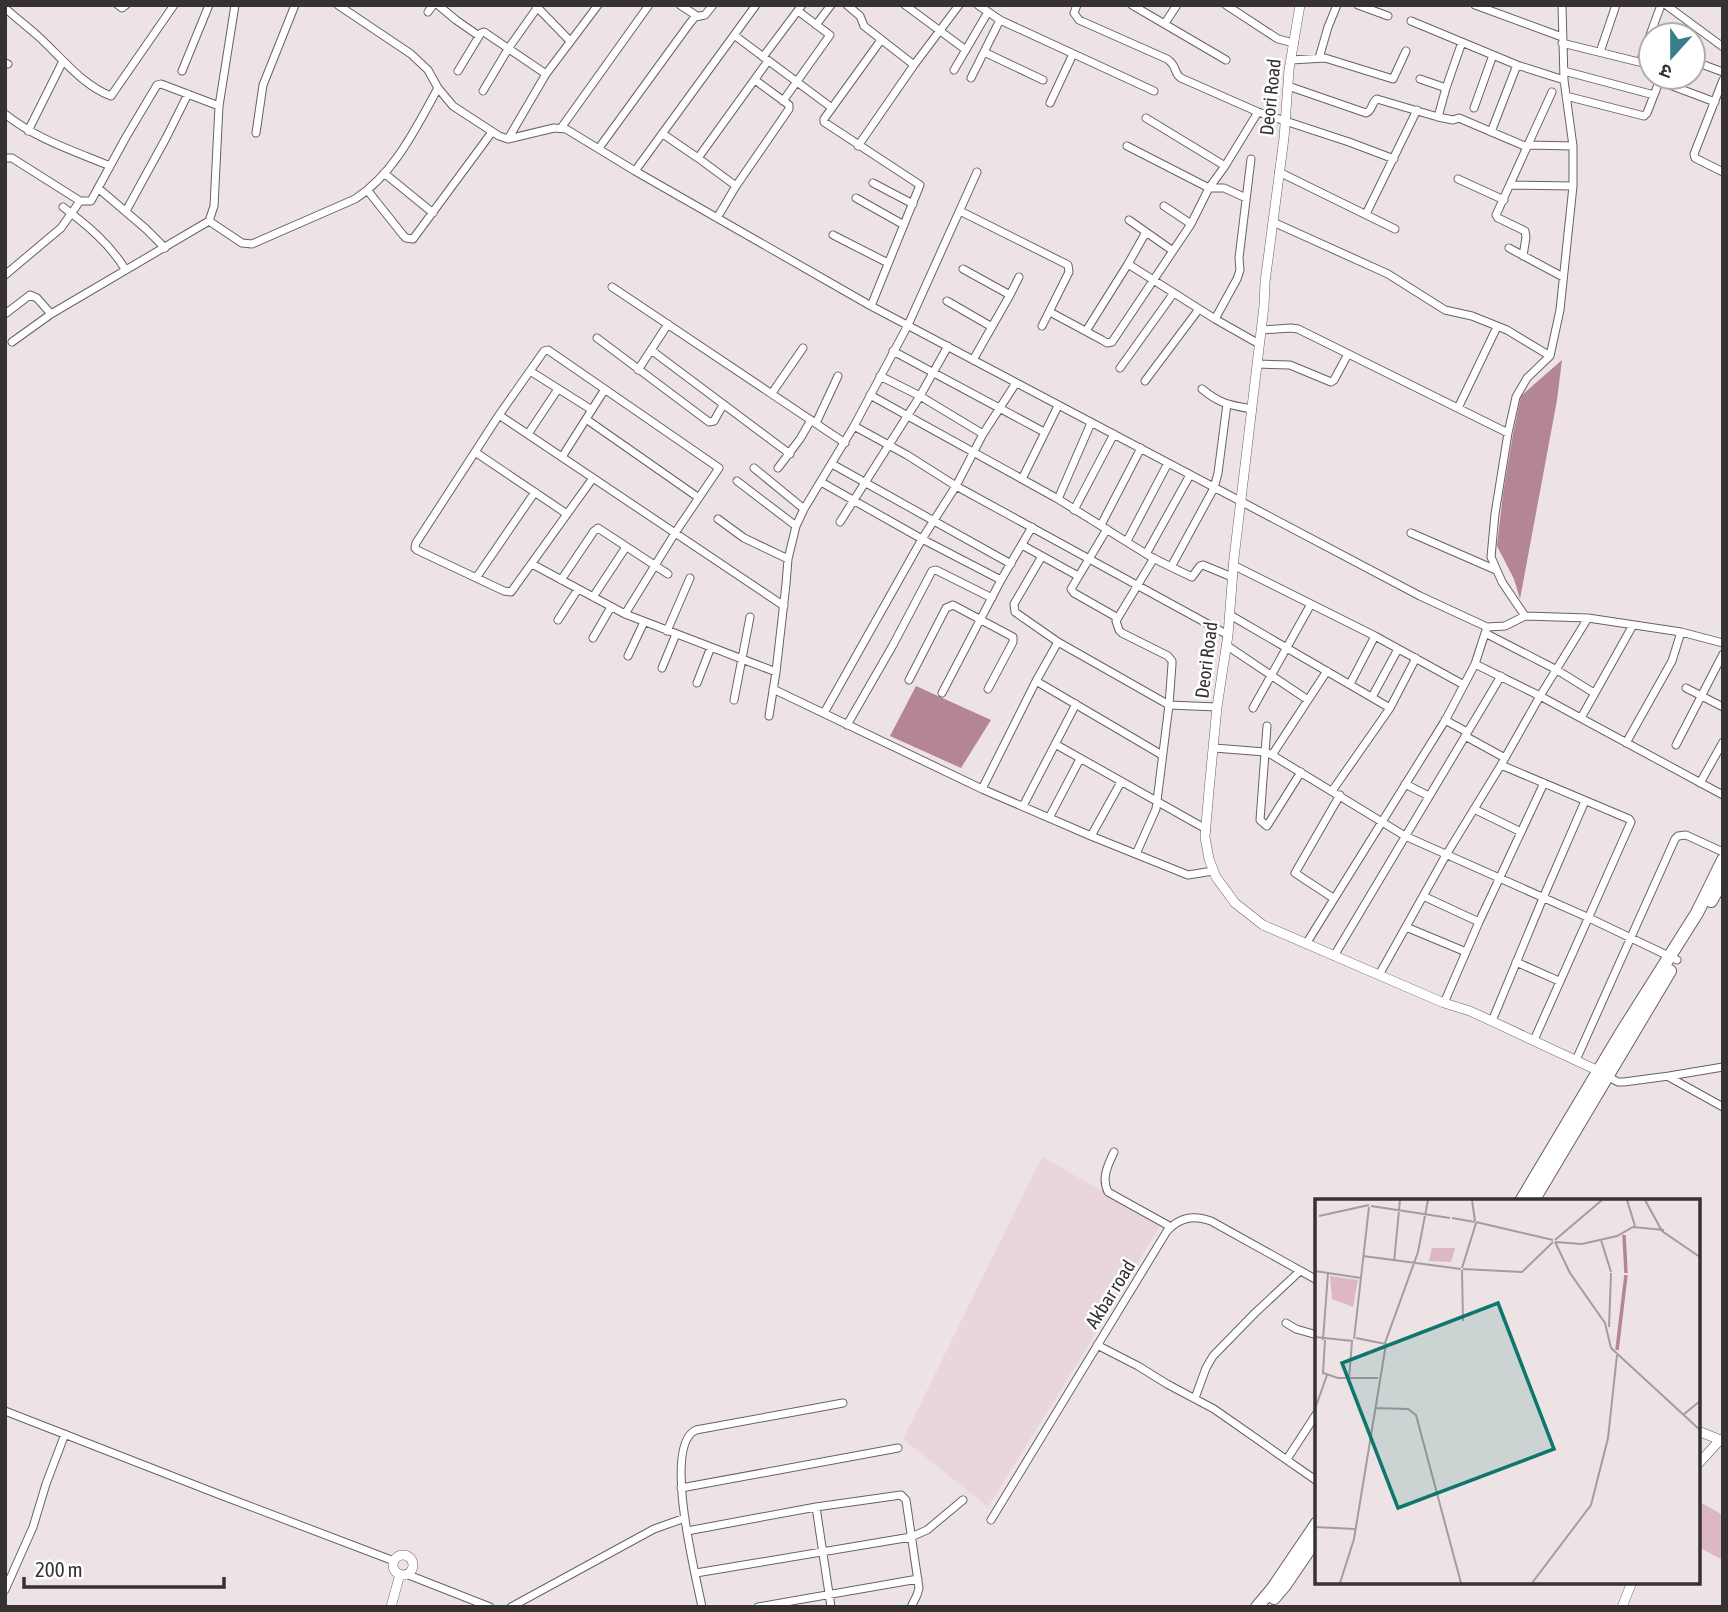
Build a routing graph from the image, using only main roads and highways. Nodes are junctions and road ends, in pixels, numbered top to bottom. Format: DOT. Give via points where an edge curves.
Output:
graph roads {
  1 [pos="1723,860"];
  2 [pos="1723,880"];
  3 [pos="1674,958"];
  4 [pos="1603,1074"];
  5 [pos="1522,1199"];
  6 [pos="1534,1199"];
  7 [pos="1315,1526"];
  8 [pos="1315,1541"];
  9 [pos="1257,1607"];
  10 [pos="1267,1607"];
  1 -- 3 [label="highway"];
  2 -- 3 [label="highway"];
  3 -- 4 [label="highway"];
  4 -- 5 [label="highway"];
  4 -- 6 [label="highway"];
  7 -- 9 [label="highway"];
  8 -- 10 [label="highway"];
}
